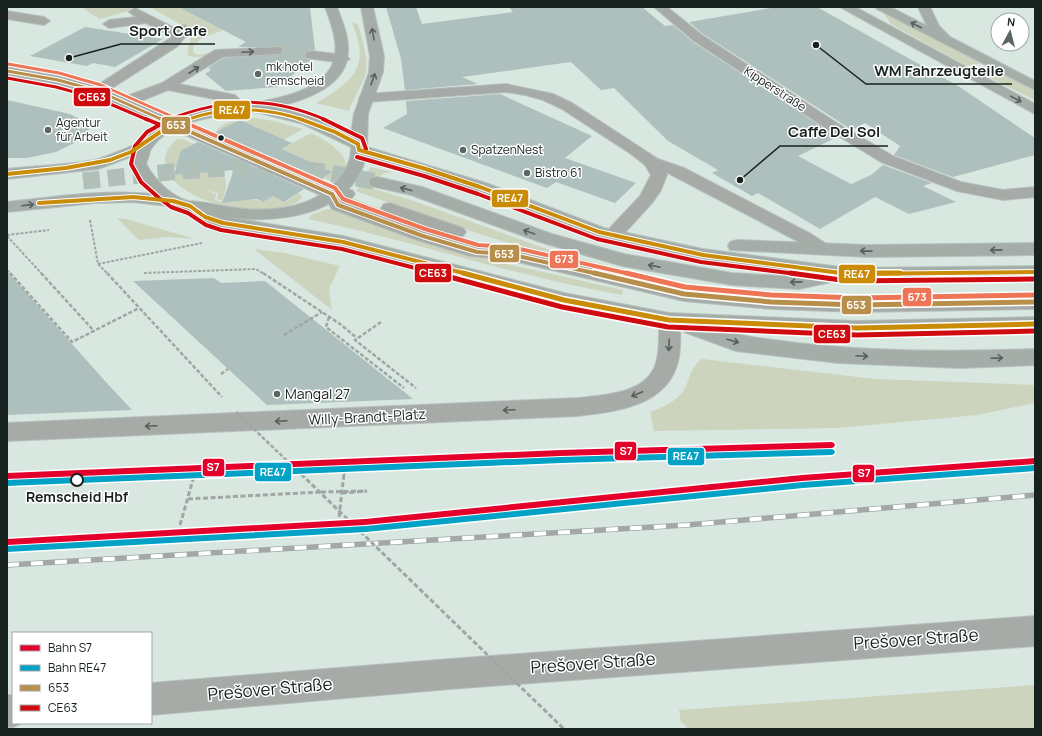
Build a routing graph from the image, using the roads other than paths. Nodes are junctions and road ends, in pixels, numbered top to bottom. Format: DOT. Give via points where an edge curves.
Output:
graph roads {
  1 [pos="331,7"];
  2 [pos="367,7"];
  3 [pos="660,7"];
  4 [pos="846,7"];
  5 [pos="866,7"];
  6 [pos="919,7"];
  7 [pos="924,7"];
  8 [pos="883,8"];
  9 [pos="135,12"];
  10 [pos="7,15"];
  11 [pos="150,19"];
  12 [pos="44,21"];
  13 [pos="109,24"];
  14 [pos="894,34"];
  15 [pos="947,41"];
  16 [pos="276,50"];
  17 [pos="312,55"];
  18 [pos="343,59"];
  19 [pos="7,71"];
  20 [pos="167,86"];
  21 [pos="1035,86"];
  22 [pos="98,91"];
  23 [pos="366,98"];
  24 [pos="125,102"];
  25 [pos="248,108"];
  26 [pos="1035,110"];
  27 [pos="176,124"];
  28 [pos="144,146"];
  29 [pos="359,147"];
  30 [pos="652,162"];
  31 [pos="7,174"];
  32 [pos="83,181"];
  33 [pos="377,182"];
  34 [pos="7,188"];
  35 [pos="1035,192"];
  36 [pos="332,194"];
  37 [pos="181,204"];
  38 [pos="7,207"];
  39 [pos="613,235"];
  40 [pos="646,243"];
  41 [pos="1035,249"];
  42 [pos="821,250"];
  43 [pos="1035,272"];
  44 [pos="848,274"];
  45 [pos="1035,302"];
  46 [pos="669,320"];
  47 [pos="1035,324"];
  48 [pos="1035,357"];
  49 [pos="7,432"];
  50 [pos="1035,631"];
  51 [pos="152,699"];
  1 -- 18 [label="main road" via="343,44"];
  23 -- 2 [label="main road, one-way" via="376,72 377,56"];
  3 -- 35 [label="street, Kipperstraße" via="698,38 832,126 886,158 957,186 1003,195"];
  4 -- 14 [label="main road"];
  5 -- 8 [label="main road"];
  6 -- 8 [label="main road" via="906,10"];
  7 -- 15 [label="main road" via="934,28"];
  8 -- 14 [label="main road" via="880,17"];
  15 -- 8 [label="main road, one-way"];
  9 -- 11 [label="street"];
  10 -- 12 [label="street"];
  11 -- 13 [label="street"];
  11 -- 22 [label="street" via="182,32 174,43"];
  14 -- 26 [label="main road, one-way"];
  15 -- 21 [label="main road"];
  20 -- 16 [label="street, one-way" via="220,52"];
  17 -- 18 [label="street"];
  18 -- 25 [label="main road" via="333,77 319,86 293,99"];
  19 -- 22 [label="street" via="58,80"];
  20 -- 24 [label="street"];
  20 -- 25 [label="street" via="230,98"];
  22 -- 24 [label="street"];
  23 -- 29 [label="main road"];
  23 -- 30 [label="street" via="506,88 526,91 567,106"];
  24 -- 27 [label="street"];
  25 -- 27 [label="main road" via="201,115"];
  25 -- 29 [label="main road" via="274,110 308,120 339,133"];
  27 -- 28 [label="main road" via="155,135"];
  27 -- 36 [label="street"];
  28 -- 31 [label="main road" via="98,164"];
  28 -- 37 [label="main road" via="138,164 144,176"];
  29 -- 36 [label="main road" via="352,175"];
  29 -- 39 [label="main road"];
  30 -- 39 [label="street" via="659,175 656,185 647,199"];
  30 -- 42 [label="street" via="678,170 805,238"];
  32 -- 34 [label="main road"];
  44 -- 33 [label="main road, one-way" via="793,283 732,279 657,267 622,260 546,238 416,191"];
  36 -- 37 [label="main road" via="302,208 265,215 232,213"];
  36 -- 45 [label="street" via="338,205 423,236 477,252 509,254 684,294 771,302 858,305"];
  38 -- 37 [label="main road, one-way" via="133,197"];
  37 -- 46 [label="main road" via="224,223 343,242 564,300"];
  39 -- 40 [label="main road"];
  40 -- 42 [label="main road"];
  40 -- 44 [label="main road" via="703,255"];
  41 -- 42 [label="main road, one-way"];
  43 -- 44 [label="main road"];
  46 -- 47 [label="main road" via="857,328"];
  46 -- 48 [label="main road, one-way" via="736,343 838,355 960,360"];
  46 -- 49 [label="street, Willy-Brandt-Platz, one-way" via="668,358 658,382 637,395 599,405"];
  50 -- 51 [label="street, Prešover Straße" via="458,673"];
}
